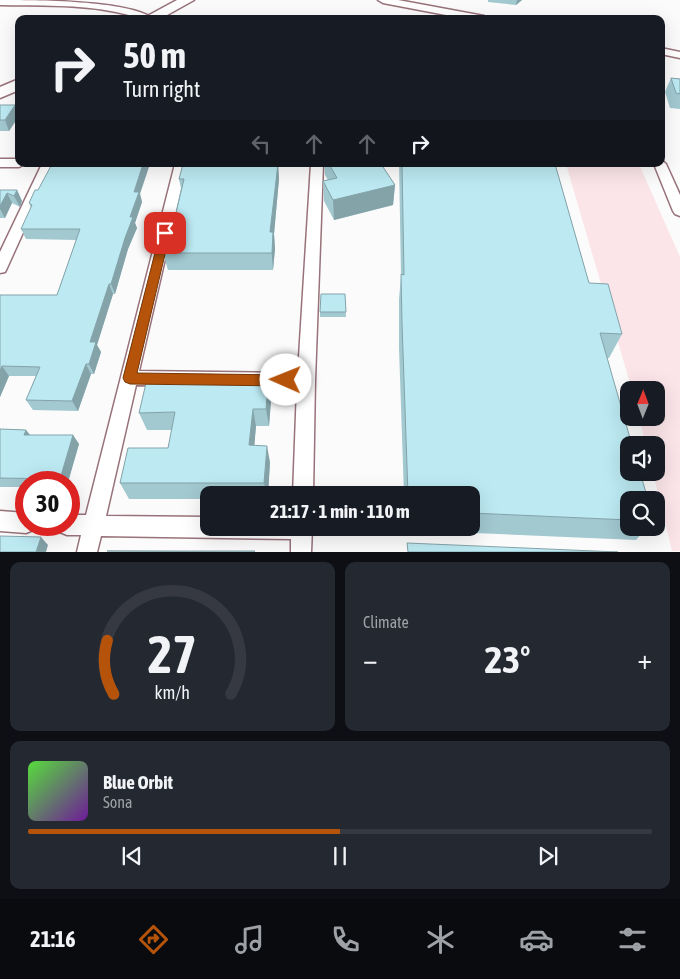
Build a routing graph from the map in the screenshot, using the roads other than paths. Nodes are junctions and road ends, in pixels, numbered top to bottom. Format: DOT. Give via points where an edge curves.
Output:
graph roads {
  1 [pos="187,0"];
  2 [pos="383,0"];
  3 [pos="0,2"];
  4 [pos="136,15"];
  5 [pos="157,15"];
  6 [pos="463,15"];
  7 [pos="665,53"];
  8 [pos="680,55"];
  9 [pos="15,86"];
  10 [pos="0,93"];
  11 [pos="0,163"];
  12 [pos="15,163"];
  13 [pos="47,167"];
  14 [pos="180,167"];
  15 [pos="317,167"];
  16 [pos="661,167"];
  17 [pos="680,211"];
  18 [pos="0,268"];
  19 [pos="130,378"];
  20 [pos="306,380"];
  21 [pos="303,486"];
  22 [pos="0,521"];
  23 [pos="15,522"];
  24 [pos="80,526"];
  25 [pos="93,527"];
  26 [pos="200,528"];
  27 [pos="302,536"];
  28 [pos="86,552"];
  29 [pos="301,552"];
  1 -- 5 [label="main road"];
  2 -- 6 [label="street"];
  3 -- 4 [label="street" via="117,9"];
  7 -- 8 [label="street"];
  9 -- 10 [label="main road"];
  11 -- 12 [label="street"];
  13 -- 18 [label="street"];
  14 -- 19 [label="street"];
  15 -- 20 [label="street"];
  16 -- 17 [label="street"];
  19 -- 20 [label="street"];
  19 -- 25 [label="street"];
  20 -- 21 [label="street"];
  22 -- 23 [label="street"];
  24 -- 25 [label="street"];
  25 -- 26 [label="street"];
  25 -- 28 [label="street"];
  27 -- 29 [label="street"];
}
